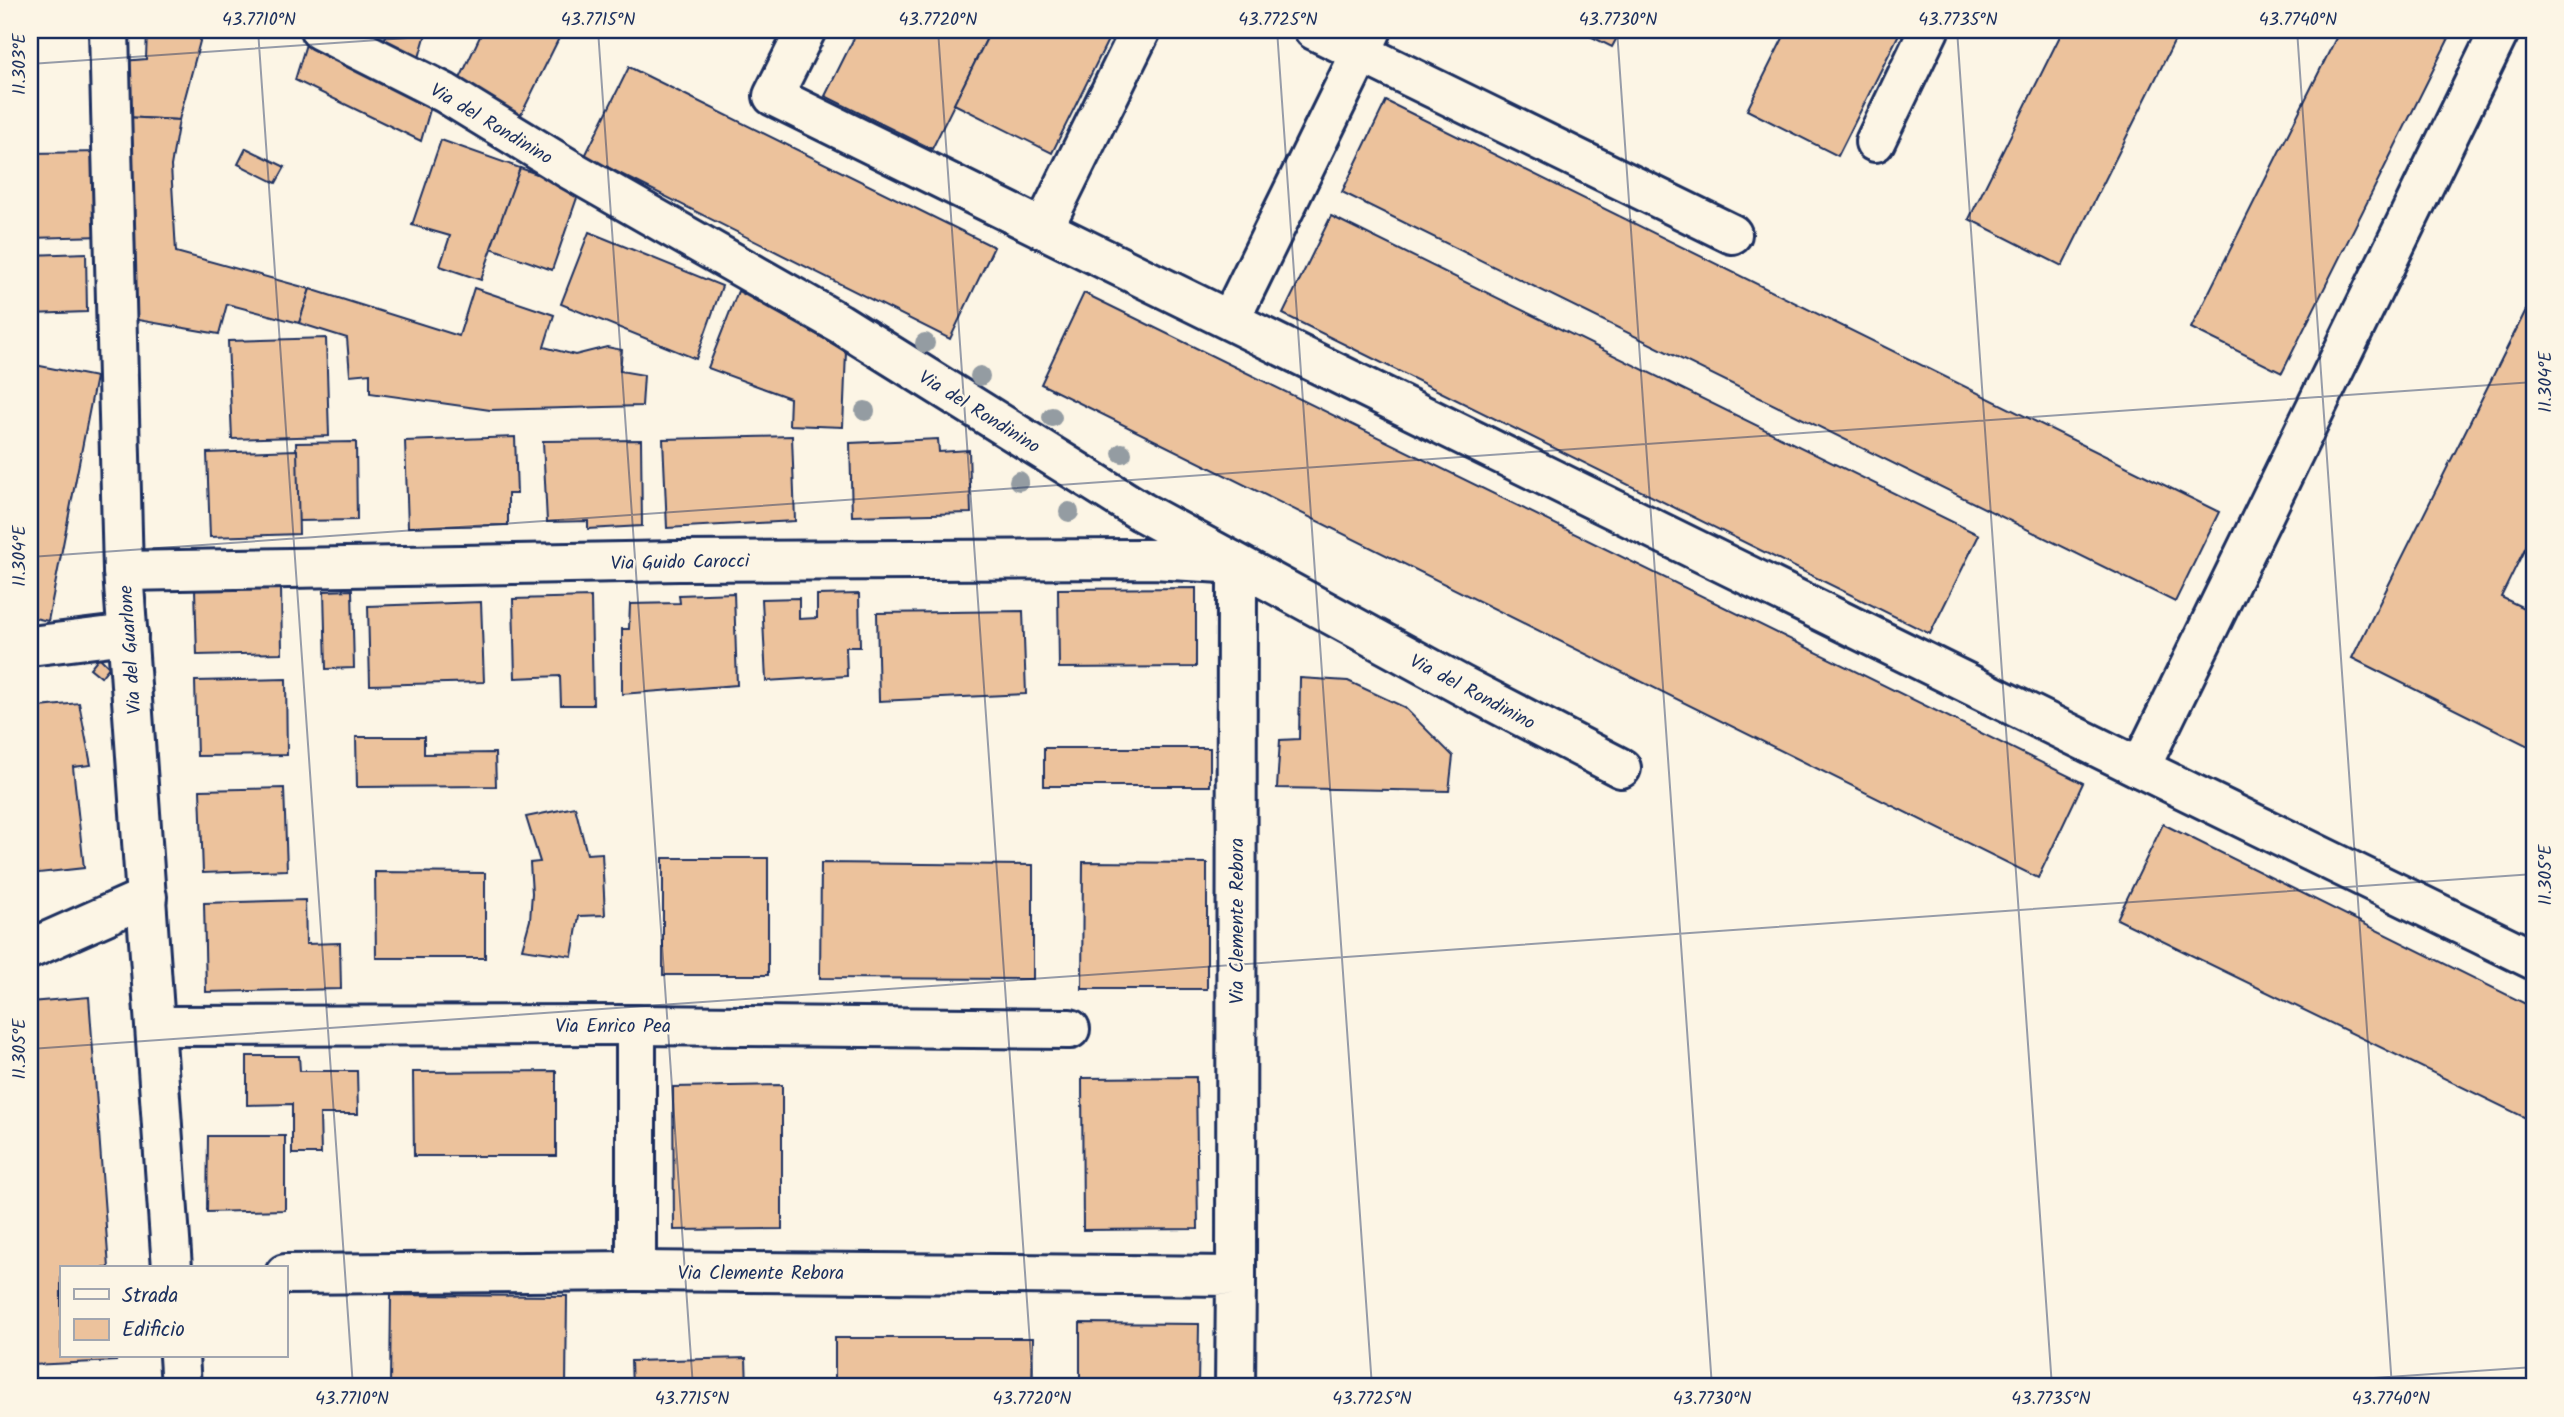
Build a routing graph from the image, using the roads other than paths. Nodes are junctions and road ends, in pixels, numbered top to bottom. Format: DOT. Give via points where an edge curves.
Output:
graph roads {
  1 [pos="109,30"];
  2 [pos="806,30"];
  3 [pos="1141,30"];
  4 [pos="1314,30"];
  5 [pos="1929,30"];
  6 [pos="2500,30"];
  7 [pos="339,34"];
  8 [pos="1366,41"];
  9 [pos="1875,142"];
  10 [pos="1043,229"];
  11 [pos="1732,234"];
  12 [pos="1230,320"];
  13 [pos="1237,565"];
  14 [pos="123,571"];
  15 [pos="128,634"];
  16 [pos="30,646"];
  17 [pos="1621,768"];
  18 [pos="2140,768"];
  19 [pos="147,897"];
  20 [pos="30,949"];
  21 [pos="2534,960"];
  22 [pos="636,1025"];
  23 [pos="156,1026"];
  24 [pos="1070,1029"];
  25 [pos="172,1266"];
  26 [pos="636,1271"];
  27 [pos="287,1274"];
  28 [pos="1236,1276"];
  29 [pos="179,1358"];
  30 [pos="181,1387"];
  31 [pos="1235,1387"];
  1 -- 14 [label="street, Via del Guarlone"];
  2 -- 10 [label="street" via="773,96"];
  3 -- 10 [label="street"];
  4 -- 8 [label="street"];
  5 -- 9 [label="street"];
  6 -- 18 [label="street"];
  7 -- 13 [label="street, Via del Rondinino" via="839,323 1142,512"];
  8 -- 11 [label="street"];
  8 -- 12 [label="street"];
  10 -- 12 [label="street"];
  12 -- 18 [label="street"];
  13 -- 14 [label="street, Via Guido Carocci" via="1153,559 693,561"];
  13 -- 17 [label="street, Via del Rondinino"];
  13 -- 28 [label="street, Via Clemente Rebora"];
  14 -- 15 [label="street, Via del Guarlone"];
  15 -- 16 [label="street"];
  15 -- 19 [label="street, Via del Guarlone"];
  18 -- 21 [label="street"];
  19 -- 20 [label="street"];
  19 -- 23 [label="street, Via del Guarlone"];
  22 -- 23 [label="street, Via Enrico Pea"];
  22 -- 24 [label="street, Via Enrico Pea"];
  22 -- 26 [label="street"];
  23 -- 25 [label="street, Via del Guarlone"];
  26 -- 27 [label="street, Via Clemente Rebora"];
  26 -- 28 [label="street, Via Clemente Rebora"];
  28 -- 31 [label="street, Via Clemente Rebora"];
  29 -- 30 [label="street"];
}
